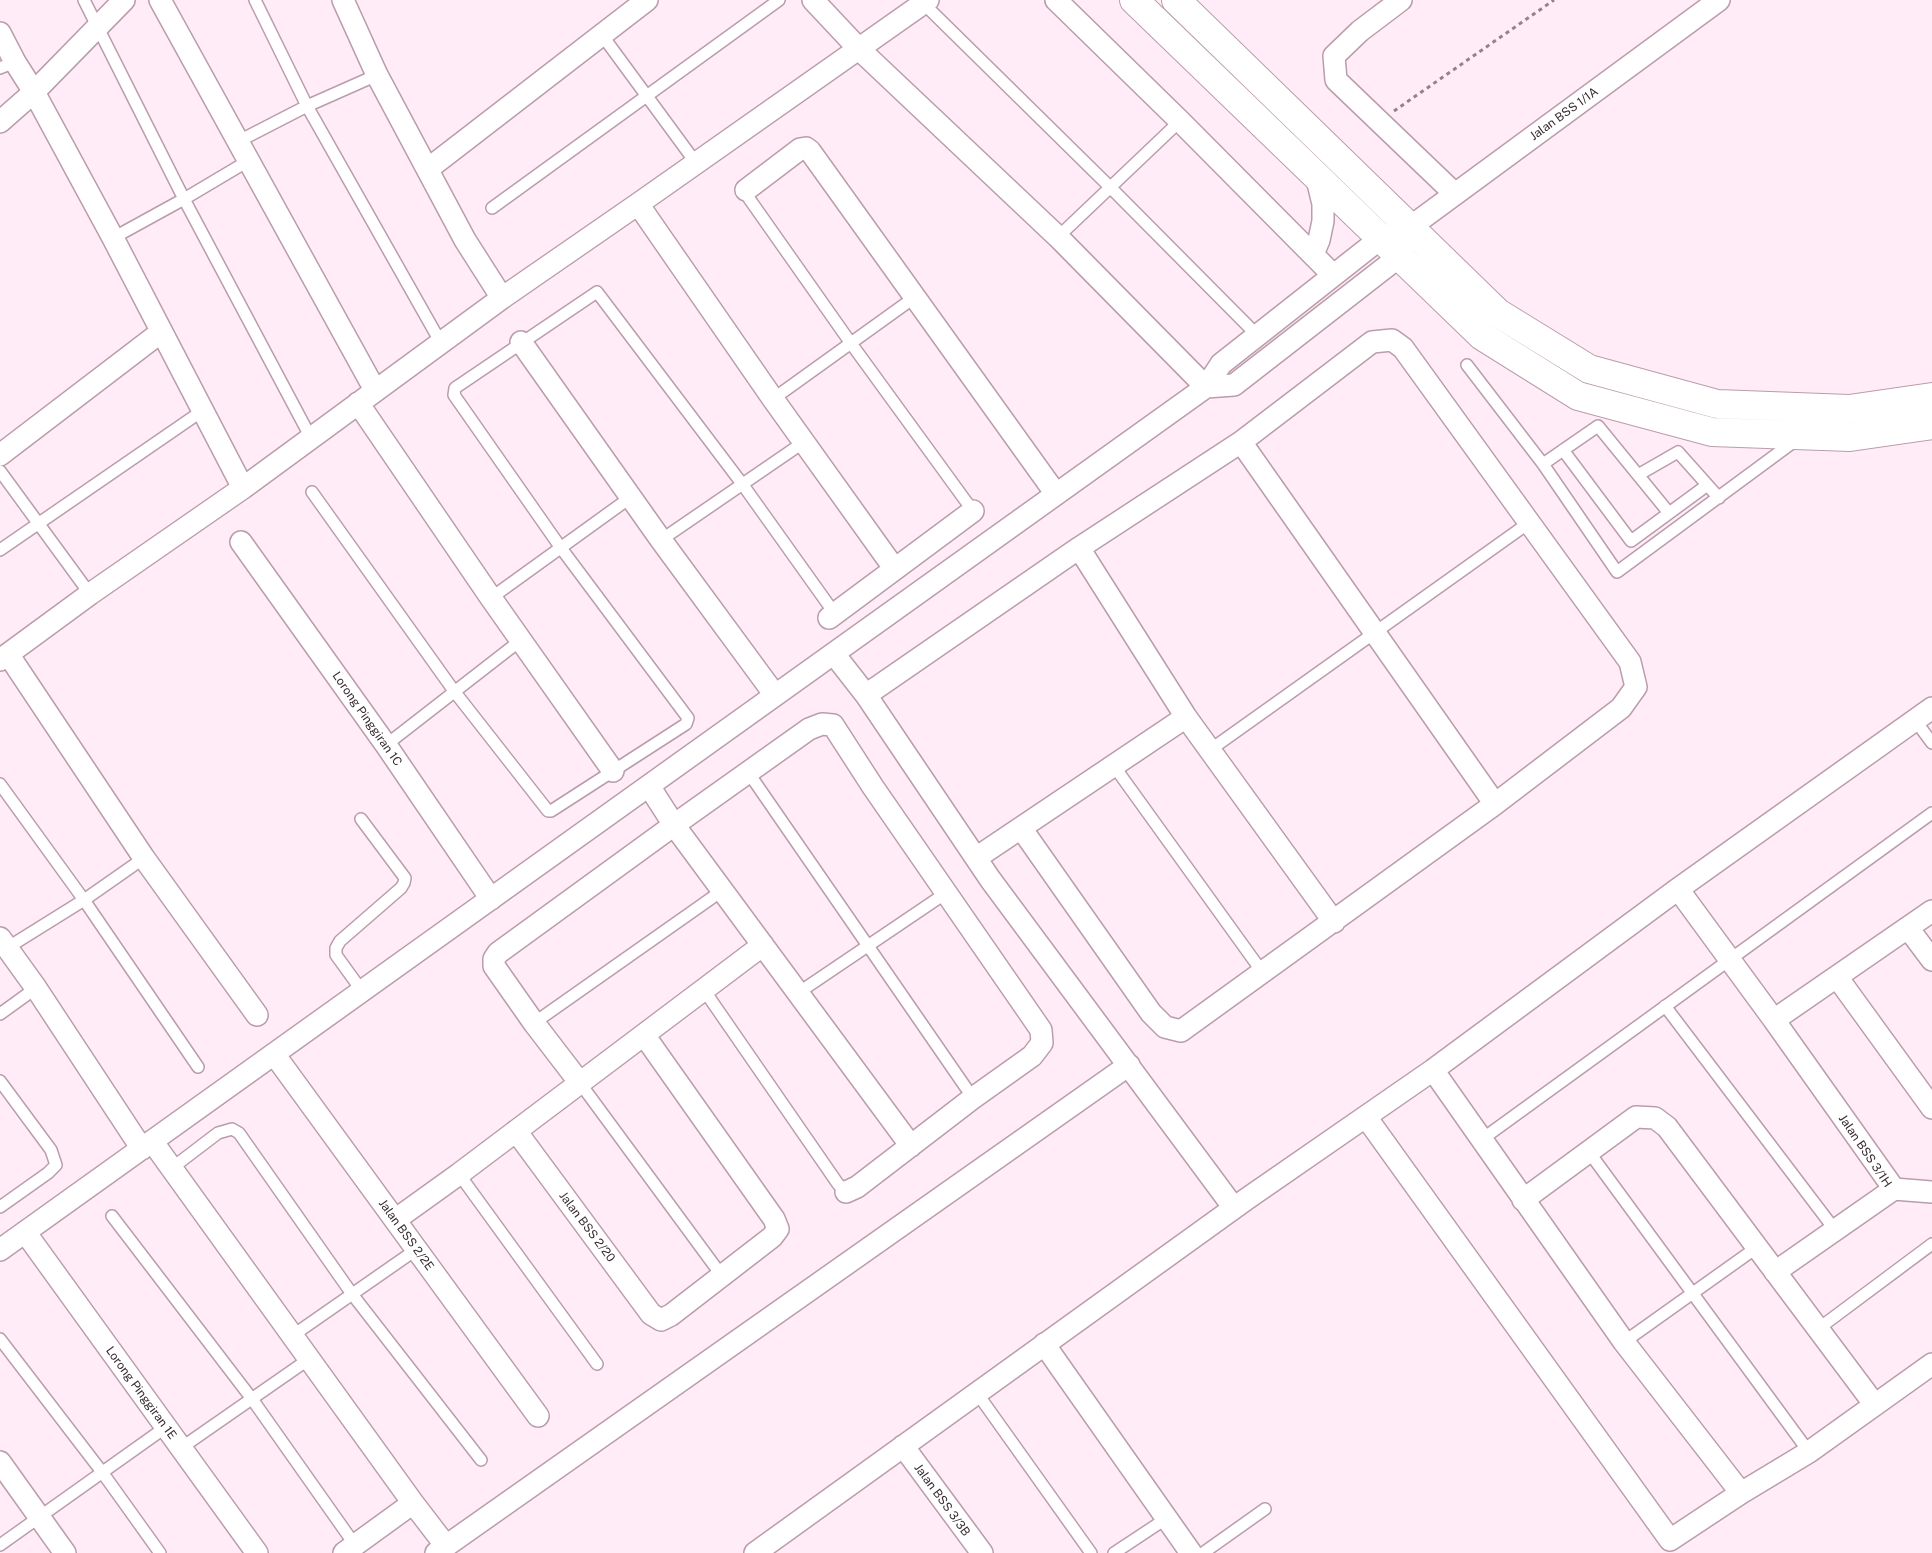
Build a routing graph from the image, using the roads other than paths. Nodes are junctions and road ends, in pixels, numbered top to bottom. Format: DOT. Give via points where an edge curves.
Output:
graph roads {
  1 [pos="84,0"];
  2 [pos="124,0"];
  3 [pos="160,0"];
  4 [pos="256,0"];
  5 [pos="343,0"];
  6 [pos="647,0"];
  7 [pos="779,0"];
  8 [pos="814,0"];
  9 [pos="1056,0"];
  10 [pos="1136,0"];
  11 [pos="1176,0"];
  12 [pos="1401,0"];
  13 [pos="1719,0"];
  14 [pos="924,1"];
  15 [pos="1156,21"];
  16 [pos="98,26"];
  17 [pos="0,33"];
  18 [pos="602,35"];
  19 [pos="859,49"];
  20 [pos="7,65"];
  21 [pos="377,75"];
  22 [pos="34,92"];
  23 [pos="648,95"];
  24 [pos="307,106"];
  25 [pos="1180,121"];
  26 [pos="0,122"];
  27 [pos="237,142"];
  28 [pos="248,161"];
  29 [pos="696,162"];
  30 [pos="428,169"];
  31 [pos="1316,175"];
  32 [pos="1110,187"];
  33 [pos="746,190"];
  34 [pos="1455,194"];
  35 [pos="184,199"];
  36 [pos="638,204"];
  37 [pos="492,208"];
  38 [pos="1409,228"];
  39 [pos="1058,237"];
  40 [pos="113,238"];
  41 [pos="1390,247"];
  42 [pos="1313,254"];
  43 [pos="1333,275"];
  44 [pos="915,297"];
  45 [pos="502,298"];
  46 [pos="161,332"];
  47 [pos="1257,335"];
  48 [pos="521,342"];
  49 [pos="850,342"];
  50 [pos="441,343"];
  51 [pos="1467,365"];
  52 [pos="1206,388"];
  53 [pos="375,390"];
  54 [pos="1932,397"];
  55 [pos="773,399"];
  56 [pos="358,403"];
  57 [pos="202,411"];
  58 [pos="1932,425"];
  59 [pos="1801,436"];
  60 [pos="311,438"];
  61 [pos="804,442"];
  62 [pos="1241,442"];
  63 [pos="1564,450"];
  64 [pos="0,455"];
  65 [pos="1543,464"];
  66 [pos="0,472"];
  67 [pos="1638,475"];
  68 [pos="743,485"];
  69 [pos="1706,486"];
  70 [pos="243,488"];
  71 [pos="312,492"];
  72 [pos="1056,494"];
  73 [pos="631,497"];
  74 [pos="1719,498"];
  75 [pos="973,511"];
  76 [pos="1669,513"];
  77 [pos="1530,522"];
  78 [pos="38,523"];
  79 [pos="661,540"];
  80 [pos="241,542"];
  81 [pos="561,548"];
  82 [pos="1080,548"];
  83 [pos="0,550"];
  84 [pos="894,568"];
  85 [pos="90,594"];
  86 [pos="491,598"];
  87 [pos="832,616"];
  88 [pos="1375,633"];
  89 [pos="521,640"];
  90 [pos="834,654"];
  91 [pos="4,657"];
  92 [pos="454,692"];
  93 [pos="775,695"];
  94 [pos="866,695"];
  95 [pos="1924,714"];
  96 [pos="1186,717"];
  97 [pos="1932,743"];
  98 [pos="386,745"];
  99 [pos="1210,750"];
  100 [pos="1114,766"];
  101 [pos="613,771"];
  102 [pos="748,772"];
  103 [pos="0,784"];
  104 [pos="649,786"];
  105 [pos="1495,804"];
  106 [pos="1932,813"];
  107 [pos="360,819"];
  108 [pos="674,825"];
  109 [pos="1020,828"];
  110 [pos="144,858"];
  111 [pos="976,858"];
  112 [pos="1678,888"];
  113 [pos="722,890"];
  114 [pos="946,894"];
  115 [pos="491,899"];
  116 [pos="84,900"];
  117 [pos="1932,911"];
  118 [pos="1334,922"];
  119 [pos="1908,928"];
  120 [pos="4,943"];
  121 [pos="763,946"];
  122 [pos="868,946"];
  123 [pos="1729,959"];
  124 [pos="1932,960"];
  125 [pos="1263,973"];
  126 [pos="1837,977"];
  127 [pos="36,988"];
  128 [pos="704,990"];
  129 [pos="362,991"];
  130 [pos="798,992"];
  131 [pos="1665,1006"];
  132 [pos="0,1014"];
  133 [pos="257,1015"];
  134 [pos="1774,1020"];
  135 [pos="534,1023"];
  136 [pos="644,1035"];
  137 [pos="274,1054"];
  138 [pos="1129,1066"];
  139 [pos="198,1067"];
  140 [pos="1434,1070"];
  141 [pos="0,1081"];
  142 [pos="580,1083"];
  143 [pos="973,1098"];
  144 [pos="1932,1108"];
  145 [pos="1366,1117"];
  146 [pos="516,1131"];
  147 [pos="1481,1140"];
  148 [pos="147,1145"];
  149 [pos="911,1146"];
  150 [pos="1589,1152"];
  151 [pos="172,1168"];
  152 [pos="459,1174"];
  153 [pos="1894,1189"];
  154 [pos="846,1192"];
  155 [pos="1932,1192"];
  156 [pos="1523,1200"];
  157 [pos="0,1207"];
  158 [pos="1234,1208"];
  159 [pos="112,1216"];
  160 [pos="394,1220"];
  161 [pos="1835,1230"];
  162 [pos="25,1232"];
  163 [pos="1932,1244"];
  164 [pos="1756,1248"];
  165 [pos="417,1249"];
  166 [pos="0,1250"];
  167 [pos="1775,1272"];
  168 [pos="722,1276"];
  169 [pos="352,1294"];
  170 [pos="1692,1294"];
  171 [pos="1818,1329"];
  172 [pos="292,1336"];
  173 [pos="0,1339"];
  174 [pos="1624,1342"];
  175 [pos="1044,1344"];
  176 [pos="309,1359"];
  177 [pos="597,1364"];
  178 [pos="1932,1364"];
  179 [pos="977,1393"];
  180 [pos="252,1399"];
  181 [pos="1875,1405"];
  182 [pos="538,1416"];
  183 [pos="166,1427"];
  184 [pos="903,1446"];
  185 [pos="181,1448"];
  186 [pos="1809,1452"];
  187 [pos="481,1460"];
  188 [pos="0,1462"];
  189 [pos="102,1472"];
  190 [pos="1741,1493"];
  191 [pos="413,1503"];
  192 [pos="1265,1509"];
  193 [pos="39,1516"];
  194 [pos="1166,1518"];
  195 [pos="0,1545"];
  196 [pos="350,1549"];
  197 [pos="441,1550"];
  198 [pos="65,1553"];
  199 [pos="160,1553"];
  200 [pos="257,1553"];
  201 [pos="755,1553"];
  202 [pos="982,1553"];
  203 [pos="1091,1553"];
  204 [pos="1114,1553"];
  205 [pos="1191,1553"];
  206 [pos="1203,1553"];
  1 -- 16 [label="lane"];
  2 -- 16 [label="street"];
  3 -- 27 [label="street"];
  4 -- 24 [label="lane"];
  5 -- 21 [label="street"];
  6 -- 18 [label="street"];
  7 -- 23 [label="lane"];
  8 -- 19 [label="street"];
  9 -- 25 [label="street"];
  10 -- 15 [label="street"];
  11 -- 15 [label="street"];
  11 -- 38 [label="street"];
  12 -- 34 [label="street" via="1360,31 1334,56 1336,80"];
  13 -- 34 [label="street, Jalan BSS 1/1A"];
  14 -- 19 [label="street"];
  14 -- 32 [label="lane"];
  15 -- 31 [label="street"];
  16 -- 22 [label="street"];
  16 -- 35 [label="lane"];
  17 -- 20 [label="street"];
  18 -- 23 [label="lane"];
  18 -- 30 [label="street"];
  19 -- 29 [label="street"];
  19 -- 39 [label="street"];
  20 -- 22 [label="street"];
  21 -- 24 [label="lane"];
  21 -- 30 [label="street"];
  22 -- 26 [label="street"];
  22 -- 40 [label="street"];
  23 -- 29 [label="lane"];
  23 -- 37 [label="lane"];
  24 -- 27 [label="lane"];
  24 -- 50 [label="lane"];
  25 -- 32 [label="lane"];
  25 -- 42 [label="street"];
  27 -- 28 [label="street"];
  28 -- 35 [label="lane"];
  28 -- 53 [label="street"];
  29 -- 36 [label="street"];
  30 -- 45 [label="street" via="465,240"];
  31 -- 41 [label="street"];
  31 -- 42 [label="street" via="1323,221 1320,240"];
  32 -- 39 [label="lane"];
  32 -- 47 [label="lane"];
  33 -- 44 [label="street" via="800,149 806,148"];
  33 -- 49 [label="lane"];
  34 -- 38 [label="street, Jalan BSS 1/1A"];
  35 -- 40 [label="lane"];
  35 -- 60 [label="lane"];
  36 -- 45 [label="street"];
  36 -- 55 [label="street"];
  38 -- 41 [label="street"];
  38 -- 54 [label="street" via="1498,313 1589,369 1717,404 1849,409"];
  39 -- 52 [label="street"];
  40 -- 46 [label="street"];
  41 -- 43 [label="street"];
  41 -- 52 [label="street" via="1234,385"];
  41 -- 59 [label="street" via="1482,336 1578,396 1712,432"];
  42 -- 43 [label="street"];
  43 -- 47 [label="street"];
  44 -- 49 [label="lane"];
  44 -- 72 [label="street"];
  45 -- 50 [label="street"];
  46 -- 57 [label="street"];
  46 -- 64 [label="street"];
  47 -- 52 [label="street" via="1221,364"];
  48 -- 68 [label="lane" via="596,292"];
  48 -- 73 [label="street"];
  48 -- 81 [label="lane" via="455,388 454,395"];
  49 -- 55 [label="lane"];
  49 -- 75 [label="lane"];
  50 -- 53 [label="street"];
  51 -- 65 [label="lane"];
  52 -- 72 [label="street"];
  53 -- 56 [label="street"];
  55 -- 61 [label="street"];
  56 -- 60 [label="street"];
  56 -- 86 [label="street"];
  57 -- 70 [label="street"];
  57 -- 78 [label="lane"];
  58 -- 59 [label="street" via="1850,437"];
  59 -- 74 [label="lane"];
  60 -- 70 [label="street"];
  61 -- 68 [label="lane"];
  61 -- 84 [label="street"];
  62 -- 77 [label="street" via="1372,342 1392,340 1404,348"];
  62 -- 82 [label="street"];
  62 -- 88 [label="street"];
  63 -- 65 [label="lane"];
  63 -- 67 [label="lane" via="1598,426"];
  63 -- 76 [label="lane" via="1631,541"];
  65 -- 74 [label="lane" via="1617,572"];
  66 -- 78 [label="lane"];
  67 -- 69 [label="lane" via="1678,452"];
  67 -- 76 [label="lane"];
  68 -- 79 [label="lane"];
  68 -- 87 [label="lane"];
  69 -- 74 [label="lane"];
  69 -- 76 [label="lane"];
  70 -- 85 [label="street"];
  71 -- 92 [label="lane"];
  72 -- 90 [label="street"];
  73 -- 79 [label="street"];
  73 -- 81 [label="lane"];
  75 -- 84 [label="street"];
  77 -- 88 [label="lane"];
  77 -- 105 [label="street" via="1630,662 1636,687 1621,708"];
  78 -- 83 [label="lane"];
  78 -- 85 [label="lane"];
  79 -- 93 [label="street"];
  80 -- 98 [label="street, Lorong Pinggiran 1C"];
  81 -- 86 [label="lane"];
  81 -- 101 [label="lane" via="688,718 686,724"];
  82 -- 94 [label="street"];
  82 -- 96 [label="street"];
  84 -- 87 [label="street"];
  85 -- 91 [label="street"];
  86 -- 89 [label="street"];
  88 -- 99 [label="lane"];
  88 -- 105 [label="street"];
  89 -- 92 [label="lane"];
  89 -- 101 [label="street"];
  90 -- 93 [label="street"];
  90 -- 94 [label="street"];
  91 -- 110 [label="street"];
  92 -- 98 [label="lane"];
  92 -- 101 [label="lane" via="551,812"];
  93 -- 104 [label="street"];
  94 -- 111 [label="street"];
  95 -- 97 [label="lane"];
  95 -- 112 [label="street"];
  96 -- 99 [label="street"];
  96 -- 100 [label="street"];
  98 -- 115 [label="street, Lorong Pinggiran 1C"];
  99 -- 118 [label="street"];
  100 -- 109 [label="street"];
  100 -- 125 [label="lane"];
  102 -- 108 [label="street"];
  102 -- 114 [label="street" via="809,729 822,724 833,725"];
  102 -- 122 [label="lane"];
  103 -- 116 [label="lane"];
  104 -- 108 [label="street"];
  104 -- 115 [label="street"];
  105 -- 118 [label="street"];
  106 -- 123 [label="lane"];
  107 -- 129 [label="lane" via="405,878 401,888 336,948 336,955"];
  108 -- 113 [label="street"];
  108 -- 135 [label="street" via="494,959 494,966"];
  109 -- 111 [label="street"];
  109 -- 125 [label="street" via="1164,1027 1181,1031"];
  110 -- 116 [label="lane"];
  110 -- 133 [label="street"];
  111 -- 138 [label="street"];
  112 -- 123 [label="street, Jalan BSS 3/1H"];
  112 -- 140 [label="street"];
  113 -- 121 [label="street"];
  113 -- 135 [label="lane"];
  114 -- 122 [label="lane"];
  114 -- 143 [label="street" via="1040,1030 1042,1044 1032,1056"];
  115 -- 129 [label="street"];
  116 -- 120 [label="lane"];
  116 -- 139 [label="lane"];
  117 -- 119 [label="street"];
  118 -- 125 [label="street"];
  119 -- 124 [label="street"];
  119 -- 126 [label="street"];
  120 -- 127 [label="street"];
  121 -- 128 [label="street"];
  121 -- 130 [label="street"];
  122 -- 130 [label="lane"];
  122 -- 143 [label="lane"];
  123 -- 131 [label="lane"];
  123 -- 134 [label="street, Jalan BSS 3/1H"];
  126 -- 134 [label="street"];
  126 -- 144 [label="street"];
  127 -- 132 [label="lane"];
  127 -- 148 [label="street"];
  128 -- 136 [label="street"];
  128 -- 154 [label="lane"];
  129 -- 137 [label="street"];
  130 -- 149 [label="street"];
  131 -- 147 [label="lane"];
  131 -- 161 [label="lane"];
  134 -- 153 [label="street, Jalan BSS 3/1H"];
  135 -- 142 [label="street"];
  136 -- 142 [label="street"];
  136 -- 168 [label="street" via="778,1229"];
  137 -- 148 [label="street"];
  137 -- 160 [label="street, Jalan BSS 2/2E"];
  138 -- 158 [label="street"];
  138 -- 197 [label="street"];
  140 -- 145 [label="street"];
  140 -- 147 [label="street"];
  141 -- 157 [label="lane" via="51,1150 56,1165"];
  142 -- 146 [label="street"];
  142 -- 168 [label="lane"];
  143 -- 149 [label="street"];
  145 -- 158 [label="street"];
  145 -- 190 [label="street" via="1670,1540"];
  146 -- 152 [label="street"];
  146 -- 168 [label="street, Jalan BSS 2/20" via="651,1314 661,1320 671,1315"];
  147 -- 156 [label="street"];
  148 -- 151 [label="street"];
  148 -- 162 [label="street"];
  149 -- 154 [label="street" via="858,1187"];
  150 -- 156 [label="street"];
  150 -- 164 [label="street" via="1636,1117 1655,1118 1667,1127"];
  150 -- 170 [label="lane"];
  151 -- 169 [label="lane" via="218,1133 232,1129 240,1133"];
  151 -- 172 [label="street"];
  152 -- 160 [label="street"];
  152 -- 177 [label="lane"];
  153 -- 155 [label="street"];
  153 -- 161 [label="street, Jalan BSS 3/1H"];
  156 -- 174 [label="street"];
  158 -- 175 [label="street"];
  159 -- 180 [label="lane"];
  160 -- 165 [label="street, Jalan BSS 2/2E"];
  161 -- 167 [label="street, Jalan BSS 3/1H"];
  162 -- 166 [label="street"];
  162 -- 183 [label="street, Lorong Pinggiran 1E"];
  163 -- 171 [label="lane"];
  164 -- 167 [label="street"];
  164 -- 170 [label="lane"];
  165 -- 169 [label="lane"];
  165 -- 182 [label="street, Jalan BSS 2/2E"];
  167 -- 171 [label="street"];
  169 -- 172 [label="lane"];
  169 -- 187 [label="lane"];
  170 -- 174 [label="lane"];
  170 -- 186 [label="lane"];
  171 -- 181 [label="street"];
  172 -- 176 [label="street"];
  173 -- 189 [label="lane"];
  174 -- 190 [label="street"];
  175 -- 179 [label="street"];
  175 -- 194 [label="street"];
  176 -- 180 [label="lane"];
  176 -- 191 [label="street"];
  178 -- 181 [label="street"];
  179 -- 184 [label="street"];
  179 -- 203 [label="lane"];
  180 -- 185 [label="lane"];
  180 -- 196 [label="lane"];
  181 -- 186 [label="street"];
  183 -- 185 [label="street, Lorong Pinggiran 1E"];
  183 -- 189 [label="lane"];
  184 -- 201 [label="street"];
  184 -- 202 [label="street, Jalan BSS 3/3B"];
  185 -- 200 [label="street, Lorong Pinggiran 1E"];
  186 -- 190 [label="street"];
  188 -- 193 [label="street"];
  189 -- 193 [label="lane"];
  189 -- 199 [label="lane"];
  191 -- 196 [label="street"];
  191 -- 197 [label="street"];
  192 -- 206 [label="lane"];
  193 -- 195 [label="lane"];
  193 -- 198 [label="street"];
  194 -- 204 [label="lane"];
  194 -- 205 [label="street"];
}
